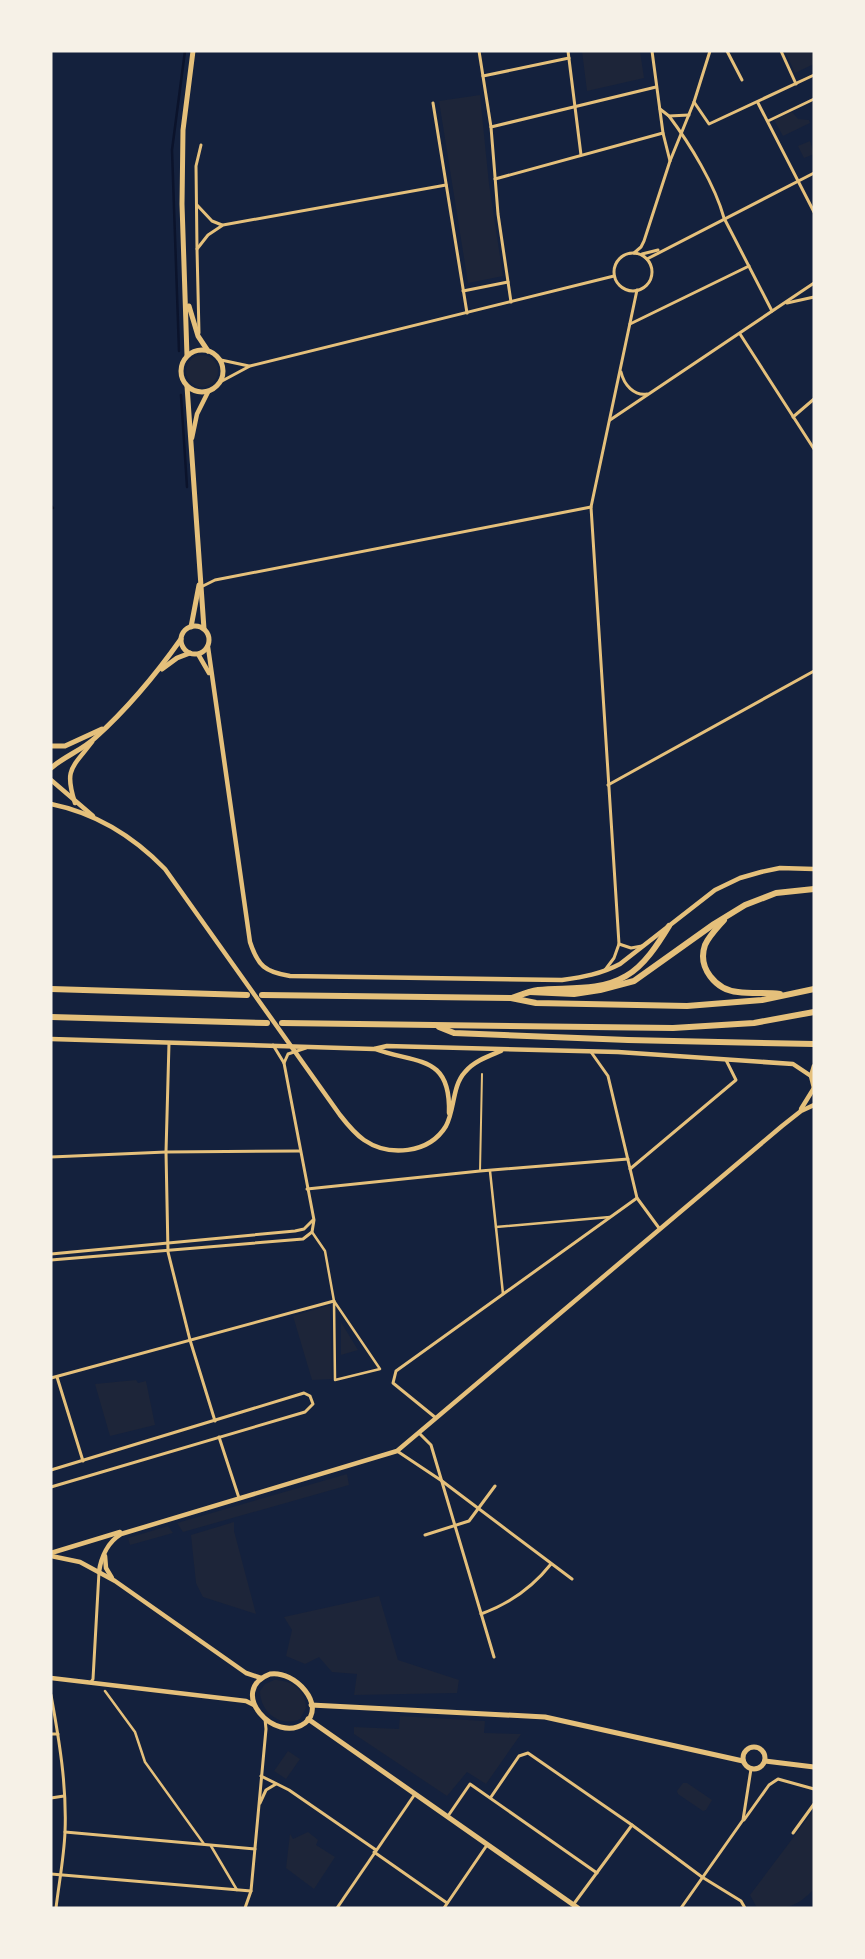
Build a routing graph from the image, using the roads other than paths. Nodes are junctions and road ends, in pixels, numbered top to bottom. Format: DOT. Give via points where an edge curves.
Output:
graph roads {
  1 [pos="193,51"];
  2 [pos="479,51"];
  3 [pos="568,51"];
  4 [pos="652,51"];
  5 [pos="710,51"];
  6 [pos="727,51"];
  7 [pos="780,51"];
  8 [pos="569,58"];
  9 [pos="814,75"];
  10 [pos="484,76"];
  11 [pos="742,80"];
  12 [pos="796,84"];
  13 [pos="656,87"];
  14 [pos="814,99"];
  15 [pos="694,102"];
  16 [pos="433,103"];
  17 [pos="758,103"];
  18 [pos="576,107"];
  19 [pos="660,109"];
  20 [pos="690,115"];
  21 [pos="669,116"];
  22 [pos="767,121"];
  23 [pos="491,127"];
  24 [pos="663,133"];
  25 [pos="682,134"];
  26 [pos="201,145"];
  27 [pos="581,155"];
  28 [pos="670,162"];
  29 [pos="814,173"];
  30 [pos="495,179"];
  31 [pos="797,180"];
  32 [pos="446,185"];
  33 [pos="197,205"];
  34 [pos="814,212"];
  35 [pos="724,218"];
  36 [pos="223,225"];
  37 [pos="197,249"];
  38 [pos="661,250"];
  39 [pos="634,253"];
  40 [pos="642,255"];
  41 [pos="647,259"];
  42 [pos="749,266"];
  43 [pos="614,276"];
  44 [pos="508,282"];
  45 [pos="814,284"];
  46 [pos="637,290"];
  47 [pos="463,291"];
  48 [pos="814,297"];
  49 [pos="187,299"];
  50 [pos="511,302"];
  51 [pos="784,304"];
  52 [pos="772,311"];
  53 [pos="467,314"];
  54 [pos="630,324"];
  55 [pos="740,334"];
  56 [pos="198,336"];
  57 [pos="208,350"];
  58 [pos="187,356"];
  59 [pos="221,360"];
  60 [pos="250,366"];
  61 [pos="620,369"];
  62 [pos="222,381"];
  63 [pos="187,386"];
  64 [pos="208,392"];
  65 [pos="650,394"];
  66 [pos="814,399"];
  67 [pos="793,417"];
  68 [pos="610,420"];
  69 [pos="192,438"];
  70 [pos="814,449"];
  71 [pos="591,507"];
  72 [pos="200,580"];
  73 [pos="201,587"];
  74 [pos="191,626"];
  75 [pos="204,628"];
  76 [pos="181,639"];
  77 [pos="208,647"];
  78 [pos="190,653"];
  79 [pos="198,654"];
  80 [pos="158,671"];
  81 [pos="814,671"];
  82 [pos="211,677"];
  83 [pos="106,726"];
  84 [pos="94,739"];
  85 [pos="51,746"];
  86 [pos="51,768"];
  87 [pos="51,780"];
  88 [pos="608,785"];
  89 [pos="75,803"];
  90 [pos="51,804"];
  91 [pos="101,821"];
  92 [pos="814,868"];
  93 [pos="814,889"];
  94 [pos="725,919"];
  95 [pos="669,926"];
  96 [pos="619,944"];
  97 [pos="644,946"];
  98 [pos="603,972"];
  99 [pos="51,989"];
  100 [pos="814,989"];
  101 [pos="530,992"];
  102 [pos="247,995"];
  103 [pos="262,995"];
  104 [pos="784,995"];
  105 [pos="511,998"];
  106 [pos="814,1012"];
  107 [pos="51,1017"];
  108 [pos="268,1023"];
  109 [pos="282,1023"];
  110 [pos="435,1026"];
  111 [pos="51,1039"];
  112 [pos="169,1042"];
  113 [pos="814,1044"];
  114 [pos="272,1045"];
  115 [pos="310,1047"];
  116 [pos="374,1049"];
  117 [pos="502,1050"];
  118 [pos="591,1052"];
  119 [pos="726,1059"];
  120 [pos="284,1063"];
  121 [pos="814,1066"];
  122 [pos="482,1074"];
  123 [pos="811,1076"];
  124 [pos="814,1088"];
  125 [pos="814,1105"];
  126 [pos="801,1110"];
  127 [pos="449,1118"];
  128 [pos="300,1151"];
  129 [pos="166,1152"];
  130 [pos="51,1157"];
  131 [pos="628,1160"];
  132 [pos="630,1169"];
  133 [pos="490,1170"];
  134 [pos="480,1171"];
  135 [pos="307,1189"];
  136 [pos="637,1198"];
  137 [pos="611,1216"];
  138 [pos="314,1220"];
  139 [pos="496,1227"];
  140 [pos="659,1228"];
  141 [pos="312,1232"];
  142 [pos="169,1242"];
  143 [pos="168,1252"];
  144 [pos="51,1254"];
  145 [pos="51,1260"];
  146 [pos="503,1294"];
  147 [pos="334,1301"];
  148 [pos="190,1340"];
  149 [pos="57,1377"];
  150 [pos="51,1378"];
  151 [pos="436,1418"];
  152 [pos="215,1421"];
  153 [pos="420,1433"];
  154 [pos="219,1437"];
  155 [pos="397,1452"];
  156 [pos="83,1461"];
  157 [pos="51,1470"];
  158 [pos="442,1481"];
  159 [pos="495,1486"];
  160 [pos="51,1487"];
  161 [pos="239,1498"];
  162 [pos="479,1509"];
  163 [pos="455,1526"];
  164 [pos="134,1529"];
  165 [pos="425,1535"];
  166 [pos="51,1554"];
  167 [pos="105,1554"];
  168 [pos="551,1564"];
  169 [pos="99,1572"];
  170 [pos="572,1579"];
  171 [pos="115,1581"];
  172 [pos="481,1614"];
  173 [pos="494,1657"];
  174 [pos="51,1678"];
  175 [pos="261,1678"];
  176 [pos="90,1682"];
  177 [pos="106,1691"];
  178 [pos="51,1695"];
  179 [pos="254,1704"];
  180 [pos="312,1705"];
  181 [pos="265,1719"];
  182 [pos="308,1720"];
  183 [pos="51,1734"];
  184 [pos="58,1734"];
  185 [pos="743,1761"];
  186 [pos="765,1761"];
  187 [pos="814,1767"];
  188 [pos="751,1769"];
  189 [pos="261,1776"];
  190 [pos="276,1784"];
  191 [pos="814,1789"];
  192 [pos="416,1794"];
  193 [pos="64,1796"];
  194 [pos="491,1797"];
  195 [pos="51,1798"];
  196 [pos="814,1804"];
  197 [pos="259,1806"];
  198 [pos="448,1816"];
  199 [pos="743,1820"];
  200 [pos="632,1824"];
  201 [pos="65,1832"];
  202 [pos="793,1833"];
  203 [pos="204,1844"];
  204 [pos="211,1845"];
  205 [pos="488,1845"];
  206 [pos="255,1849"];
  207 [pos="375,1851"];
  208 [pos="597,1873"];
  209 [pos="51,1874"];
  210 [pos="60,1874"];
  211 [pos="702,1877"];
  212 [pos="237,1890"];
  213 [pos="251,1891"];
  214 [pos="448,1903"];
  215 [pos="576,1906"];
  216 [pos="56,1908"];
  217 [pos="245,1908"];
  218 [pos="337,1908"];
  219 [pos="444,1908"];
  220 [pos="681,1908"];
  221 [pos="745,1908"];
  1 -- 49 [label="main road" via="183,149"];
  2 -- 10 [label="street"];
  3 -- 8 [label="street"];
  4 -- 13 [label="street"];
  5 -- 15 [label="street"];
  6 -- 11 [label="street"];
  7 -- 12 [label="street"];
  8 -- 10 [label="street"];
  8 -- 18 [label="street"];
  9 -- 12 [label="street"];
  10 -- 23 [label="street"];
  12 -- 17 [label="street"];
  13 -- 18 [label="street"];
  13 -- 19 [label="street"];
  14 -- 22 [label="street"];
  15 -- 17 [label="street" via="709,124"];
  15 -- 20 [label="street"];
  16 -- 32 [label="street"];
  17 -- 22 [label="street"];
  18 -- 23 [label="street"];
  18 -- 27 [label="street"];
  19 -- 21 [label="street"];
  19 -- 24 [label="street"];
  20 -- 21 [label="street"];
  20 -- 25 [label="street"];
  21 -- 25 [label="street"];
  22 -- 31 [label="street"];
  23 -- 30 [label="street"];
  24 -- 27 [label="street"];
  24 -- 28 [label="street"];
  25 -- 28 [label="street"];
  25 -- 35 [label="street" via="720,204"];
  26 -- 33 [label="street" via="196,166"];
  27 -- 30 [label="street"];
  28 -- 39 [label="street" via="644,241"];
  29 -- 31 [label="street"];
  30 -- 44 [label="street"];
  31 -- 34 [label="street"];
  31 -- 35 [label="street"];
  32 -- 36 [label="street"];
  32 -- 47 [label="street"];
  33 -- 36 [label="street" via="212,221"];
  33 -- 37 [label="street"];
  35 -- 38 [label="street"];
  35 -- 42 [label="street"];
  36 -- 37 [label="street" via="208,235"];
  37 -- 56 [label="street"];
  38 -- 40 [label="street"];
  38 -- 41 [label="street"];
  39 -- 40 [label="street"];
  39 -- 43 [label="street" via="625,254 618,260"];
  40 -- 41 [label="street"];
  41 -- 46 [label="street" via="652,268 651,277 646,286"];
  42 -- 52 [label="street"];
  42 -- 54 [label="street"];
  43 -- 46 [label="street" via="623,288"];
  43 -- 50 [label="street"];
  44 -- 47 [label="street"];
  44 -- 50 [label="street"];
  45 -- 51 [label="street"];
  46 -- 54 [label="street"];
  47 -- 53 [label="street"];
  48 -- 51 [label="street"];
  49 -- 56 [label="main road"];
  49 -- 58 [label="main road"];
  50 -- 53 [label="street"];
  51 -- 52 [label="street"];
  52 -- 55 [label="street"];
  53 -- 60 [label="street"];
  54 -- 61 [label="street"];
  55 -- 65 [label="street"];
  55 -- 67 [label="street"];
  56 -- 57 [label="main road"];
  57 -- 58 [label="main road" via="197,350"];
  57 -- 59 [label="main road"];
  58 -- 63 [label="main road" via="181,367"];
  59 -- 60 [label="street"];
  59 -- 62 [label="main road" via="224,370"];
  60 -- 62 [label="street"];
  61 -- 65 [label="street" via="624,382 636,394"];
  61 -- 68 [label="street"];
  62 -- 64 [label="main road"];
  63 -- 64 [label="main road" via="193,391"];
  63 -- 69 [label="main road"];
  64 -- 69 [label="street" via="197,414"];
  65 -- 68 [label="street"];
  66 -- 67 [label="street"];
  67 -- 70 [label="street"];
  68 -- 71 [label="street"];
  69 -- 72 [label="main road"];
  71 -- 73 [label="street" via="215,580"];
  71 -- 88 [label="street"];
  72 -- 73 [label="main road"];
  72 -- 74 [label="main road"];
  73 -- 75 [label="main road"];
  74 -- 75 [label="main road"];
  74 -- 76 [label="main road"];
  75 -- 77 [label="main road" via="210,637"];
  76 -- 78 [label="main road" via="183,648"];
  76 -- 80 [label="main road"];
  77 -- 79 [label="main road"];
  77 -- 82 [label="street"];
  78 -- 79 [label="main road"];
  78 -- 80 [label="main road"];
  79 -- 82 [label="street"];
  80 -- 83 [label="main road"];
  81 -- 88 [label="street"];
  82 -- 98 [label="street" via="250,942 263,968 290,976 562,980"];
  83 -- 84 [label="main road"];
  83 -- 85 [label="main road" via="65,746"];
  84 -- 86 [label="main road"];
  84 -- 89 [label="street" via="70,774 69,783"];
  87 -- 89 [label="street"];
  88 -- 96 [label="street"];
  89 -- 91 [label="street"];
  90 -- 91 [label="street"];
  91 -- 127 [label="street" via="133,840 165,869 311,1074 363,1139 383,1149 408,1150 419,1147 438,1134"];
  92 -- 95 [label="street" via="780,868 740,878 715,890"];
  93 -- 94 [label="highway" via="761,897"];
  94 -- 101 [label="highway" via="634,981 574,994"];
  94 -- 104 [label="highway" via="705,946 704,964 709,975 716,984 736,992 764,991"];
  95 -- 97 [label="street"];
  95 -- 101 [label="highway" via="649,954 625,977 600,986"];
  96 -- 97 [label="street" via="631,948"];
  96 -- 98 [label="street" via="614,958"];
  97 -- 98 [label="street"];
  99 -- 102 [label="highway"];
  100 -- 104 [label="highway"];
  101 -- 105 [label="highway"];
  103 -- 105 [label="highway"];
  104 -- 105 [label="highway" via="687,1006 536,1003"];
  106 -- 110 [label="highway" via="754,1023 674,1028"];
  107 -- 108 [label="highway"];
  109 -- 110 [label="highway"];
  110 -- 113 [label="highway" via="454,1033"];
  111 -- 112 [label="street"];
  112 -- 114 [label="street"];
  112 -- 129 [label="street"];
  114 -- 115 [label="street"];
  114 -- 120 [label="street"];
  115 -- 116 [label="street"];
  115 -- 120 [label="street" via="288,1054"];
  116 -- 117 [label="street" via="387,1046"];
  116 -- 127 [label="street" via="409,1057 434,1068 447,1086"];
  117 -- 118 [label="street"];
  117 -- 127 [label="street" via="465,1072"];
  118 -- 119 [label="street"];
  118 -- 131 [label="street" via="608,1076"];
  119 -- 123 [label="street" via="793,1064"];
  119 -- 132 [label="street" via="736,1080"];
  120 -- 128 [label="street"];
  121 -- 123 [label="street"];
  122 -- 134 [label="lane"];
  123 -- 124 [label="street"];
  124 -- 126 [label="street"];
  125 -- 126 [label="street"];
  126 -- 140 [label="street"];
  128 -- 129 [label="street"];
  128 -- 135 [label="street"];
  129 -- 130 [label="street"];
  129 -- 142 [label="street"];
  131 -- 132 [label="street"];
  131 -- 133 [label="street"];
  132 -- 136 [label="street"];
  133 -- 134 [label="street"];
  133 -- 139 [label="street"];
  134 -- 135 [label="street"];
  135 -- 138 [label="street"];
  136 -- 137 [label="street"];
  136 -- 140 [label="street"];
  137 -- 139 [label="street"];
  137 -- 146 [label="street"];
  138 -- 141 [label="street"];
  138 -- 142 [label="street" via="304,1229 295,1231"];
  139 -- 146 [label="street"];
  140 -- 151 [label="street"];
  141 -- 143 [label="street" via="302,1239"];
  141 -- 147 [label="street" via="325,1251"];
  142 -- 143 [label="street"];
  142 -- 144 [label="street"];
  143 -- 145 [label="street"];
  143 -- 148 [label="street"];
  146 -- 151 [label="street" via="396,1371 393,1383"];
  147 -- 147 [label="street" via="380,1369 335,1380"];
  147 -- 148 [label="street"];
  148 -- 149 [label="street"];
  148 -- 152 [label="street"];
  149 -- 150 [label="street"];
  149 -- 156 [label="street"];
  151 -- 153 [label="street"];
  152 -- 154 [label="street" via="304,1394 310,1396 313,1404 305,1412"];
  152 -- 156 [label="street"];
  153 -- 155 [label="street"];
  153 -- 158 [label="street" via="430,1445"];
  154 -- 160 [label="street"];
  154 -- 161 [label="street"];
  155 -- 158 [label="street"];
  155 -- 161 [label="street"];
  156 -- 157 [label="street"];
  158 -- 162 [label="street"];
  158 -- 163 [label="street"];
  159 -- 162 [label="street"];
  161 -- 164 [label="street"];
  162 -- 163 [label="street" via="469,1521"];
  162 -- 168 [label="street"];
  163 -- 165 [label="street"];
  163 -- 172 [label="street"];
  164 -- 166 [label="street"];
  164 -- 167 [label="street" via="114,1538"];
  166 -- 169 [label="street" via="73,1559"];
  167 -- 169 [label="street"];
  167 -- 171 [label="street" via="106,1568"];
  168 -- 170 [label="street"];
  168 -- 172 [label="street" via="537,1581 502,1606"];
  169 -- 171 [label="street"];
  169 -- 176 [label="street" via="93,1679"];
  171 -- 175 [label="street" via="246,1673"];
  172 -- 173 [label="street"];
  174 -- 176 [label="street"];
  175 -- 179 [label="main road" via="252,1691"];
  175 -- 180 [label="main road" via="276,1673 291,1677 308,1694"];
  176 -- 179 [label="street"];
  177 -- 203 [label="street" via="134,1732 145,1762"];
  178 -- 184 [label="street"];
  179 -- 181 [label="main road"];
  180 -- 182 [label="main road"];
  180 -- 185 [label="main road" via="545,1717"];
  181 -- 182 [label="main road" via="286,1727 300,1726"];
  181 -- 189 [label="street"];
  182 -- 192 [label="main road"];
  183 -- 184 [label="street"];
  184 -- 193 [label="street"];
  185 -- 186 [label="main road" via="745,1750 755,1746 762,1750"];
  185 -- 188 [label="main road"];
  186 -- 187 [label="main road"];
  186 -- 188 [label="main road" via="760,1768"];
  188 -- 199 [label="street"];
  189 -- 190 [label="street"];
  189 -- 197 [label="street"];
  190 -- 197 [label="street" via="266,1790"];
  190 -- 207 [label="street"];
  191 -- 199 [label="street" via="778,1779 769,1785"];
  192 -- 198 [label="main road"];
  192 -- 207 [label="street"];
  193 -- 195 [label="street"];
  193 -- 201 [label="street"];
  194 -- 198 [label="street" via="470,1784"];
  194 -- 200 [label="street" via="519,1756 528,1754"];
  194 -- 208 [label="street"];
  196 -- 202 [label="street"];
  197 -- 206 [label="street"];
  198 -- 205 [label="main road"];
  199 -- 211 [label="street"];
  200 -- 208 [label="street"];
  200 -- 211 [label="street"];
  201 -- 203 [label="street"];
  201 -- 210 [label="street"];
  203 -- 204 [label="street"];
  204 -- 206 [label="street"];
  204 -- 212 [label="street"];
  205 -- 214 [label="street"];
  205 -- 215 [label="main road"];
  206 -- 213 [label="street"];
  207 -- 214 [label="street"];
  207 -- 218 [label="street"];
  208 -- 215 [label="street"];
  209 -- 210 [label="street"];
  210 -- 212 [label="street"];
  210 -- 216 [label="street"];
  211 -- 220 [label="street"];
  211 -- 221 [label="street" via="741,1901"];
  212 -- 213 [label="street"];
  213 -- 217 [label="street"];
  214 -- 219 [label="street"];
}
